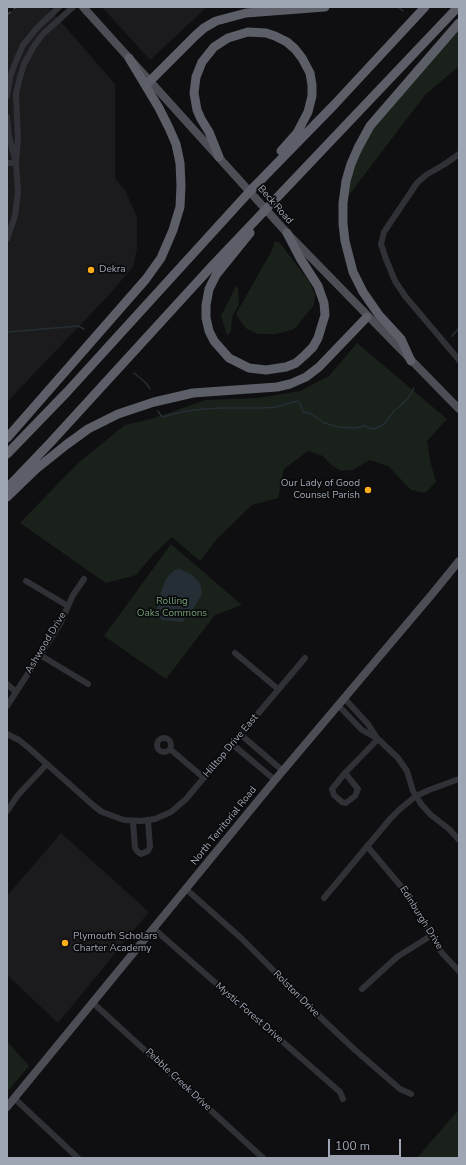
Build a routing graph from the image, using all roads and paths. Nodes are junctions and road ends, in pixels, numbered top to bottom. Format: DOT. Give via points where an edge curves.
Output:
graph roads {
  1 [pos="59,7"];
  2 [pos="73,7"];
  3 [pos="83,7"];
  4 [pos="325,7"];
  5 [pos="426,7"];
  6 [pos="458,7"];
  7 [pos="42,23"];
  8 [pos="459,23"];
  9 [pos="48,29"];
  10 [pos="128,58"];
  11 [pos="150,81"];
  12 [pos="7,96"];
  13 [pos="7,117"];
  14 [pos="459,154"];
  15 [pos="219,157"];
  16 [pos="16,162"];
  17 [pos="7,163"];
  18 [pos="251,190"];
  19 [pos="277,198"];
  20 [pos="287,233"];
  21 [pos="7,239"];
  22 [pos="367,317"];
  23 [pos="459,360"];
  24 [pos="411,361"];
  25 [pos="459,410"];
  26 [pos="7,438"];
  27 [pos="7,454"];
  28 [pos="7,488"];
  29 [pos="7,497"];
  30 [pos="459,561"];
  31 [pos="84,579"];
  32 [pos="26,581"];
  33 [pos="68,606"];
  34 [pos="236,653"];
  35 [pos="40,654"];
  36 [pos="305,658"];
  37 [pos="7,684"];
  38 [pos="88,684"];
  39 [pos="278,690"];
  40 [pos="16,692"];
  41 [pos="344,698"];
  42 [pos="338,705"];
  43 [pos="7,706"];
  44 [pos="7,734"];
  45 [pos="240,734"];
  46 [pos="378,739"];
  47 [pos="232,744"];
  48 [pos="170,749"];
  49 [pos="46,764"];
  50 [pos="283,771"];
  51 [pos="345,774"];
  52 [pos="204,778"];
  53 [pos="459,779"];
  54 [pos="275,780"];
  55 [pos="416,796"];
  56 [pos="7,811"];
  57 [pos="148,820"];
  58 [pos="133,821"];
  59 [pos="459,840"];
  60 [pos="367,846"];
  61 [pos="186,889"];
  62 [pos="324,898"];
  63 [pos="153,928"];
  64 [pos="432,935"];
  65 [pos="459,971"];
  66 [pos="362,989"];
  67 [pos="92,1002"];
  68 [pos="410,1094"];
  69 [pos="14,1098"];
  70 [pos="343,1099"];
  71 [pos="7,1107"];
  72 [pos="78,1158"];
  73 [pos="263,1158"];
  1 -- 7 [label="street"];
  2 -- 9 [label="street"];
  3 -- 10 [label="main road, Beck Road"];
  4 -- 11 [label="highway" via="246,13 216,21 196,35"];
  5 -- 18 [label="highway"];
  6 -- 19 [label="highway"];
  7 -- 9 [label="street"];
  7 -- 12 [label="street" via="30,36 18,56 10,77"];
  8 -- 24 [label="highway" via="370,126 351,164 346,181 343,224 354,272 363,292 379,315 401,339"];
  9 -- 16 [label="street" via="30,52 19,81 16,104"];
  10 -- 11 [label="main road, Beck Road"];
  10 -- 26 [label="highway" via="159,108 176,144 181,185 180,207 174,230 161,258 146,279"];
  11 -- 15 [label="main road, Beck Road"];
  13 -- 16 [label="street"];
  14 -- 23 [label="street" via="417,183 384,232 381,244 405,296"];
  15 -- 18 [label="highway" via="195,100 195,82 202,62 210,51 238,34 266,33 280,39 295,50 308,68 312,85 311,105 297,133 262,171"];
  15 -- 20 [label="main road, Beck Road"];
  16 -- 17 [label="street"];
  16 -- 21 [label="street" via="17,203"];
  18 -- 27 [label="highway"];
  19 -- 20 [label="highway" via="216,275 209,289 206,305 206,318 214,342 229,358 256,370 276,370 296,363 313,347 322,326 324,309 321,292"];
  19 -- 28 [label="highway"];
  20 -- 22 [label="main road, Beck Road"];
  22 -- 24 [label="main road, Beck Road"];
  22 -- 29 [label="highway" via="320,367 306,377 278,387 194,393 161,400 118,414 66,445"];
  24 -- 25 [label="main road, Beck Road"];
  30 -- 41 [label="main road, North Territorial Road"];
  31 -- 33 [label="street, Ashwood Drive"];
  32 -- 33 [label="street"];
  33 -- 35 [label="street, Ashwood Drive" via="60,624"];
  34 -- 39 [label="street"];
  35 -- 38 [label="street"];
  35 -- 40 [label="street, Ashwood Drive"];
  36 -- 39 [label="street, Hilltop Drive East"];
  37 -- 40 [label="street"];
  39 -- 45 [label="street, Hilltop Drive East"];
  40 -- 43 [label="street, Ashwood Drive"];
  41 -- 42 [label="main road, North Territorial Road"];
  41 -- 46 [label="street"];
  42 -- 46 [label="street" via="362,730"];
  42 -- 50 [label="main road, North Territorial Road"];
  44 -- 49 [label="street, Hilltop Drive East" via="19,740"];
  45 -- 47 [label="street, Hilltop Drive East"];
  45 -- 50 [label="street"];
  46 -- 51 [label="street"];
  46 -- 55 [label="street" via="404,765"];
  47 -- 52 [label="street, Hilltop Drive East"];
  47 -- 54 [label="street"];
  48 -- 52 [label="street"];
  49 -- 56 [label="street"];
  49 -- 58 [label="street, Hilltop Drive East" via="102,812"];
  50 -- 54 [label="main road, North Territorial Road"];
  51 -- 51 [label="street" via="332,789 334,795 346,803 355,796 358,789"];
  52 -- 57 [label="street, Hilltop Drive East" via="177,808 164,816"];
  53 -- 55 [label="street"];
  54 -- 61 [label="main road, North Territorial Road"];
  55 -- 59 [label="street" via="431,815"];
  55 -- 60 [label="street" via="394,815"];
  57 -- 58 [label="street, Hilltop Drive East"];
  57 -- 58 [label="street" via="150,847 141,854 135,848"];
  60 -- 62 [label="street"];
  60 -- 64 [label="street, Edinburgh Drive" via="405,891"];
  61 -- 63 [label="main road, North Territorial Road"];
  61 -- 68 [label="street, Rolston Drive" via="241,938 356,1050 400,1089"];
  63 -- 67 [label="main road, North Territorial Road"];
  63 -- 70 [label="street, Mystic Forest Drive" via="340,1092"];
  64 -- 65 [label="street, Edinburgh Drive" via="445,957"];
  64 -- 66 [label="street" via="397,957"];
  67 -- 69 [label="main road, North Territorial Road"];
  67 -- 73 [label="street, Pebble Creek Drive"];
  69 -- 71 [label="main road, North Territorial Road"];
  69 -- 72 [label="street"];
}
